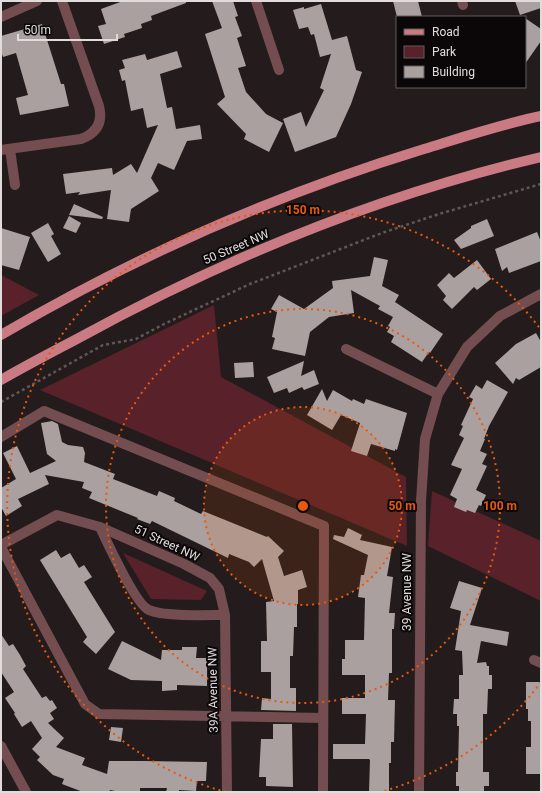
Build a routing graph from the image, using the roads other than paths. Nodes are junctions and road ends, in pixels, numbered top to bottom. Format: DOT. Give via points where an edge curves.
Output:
graph roads {
  1 [pos="37,1"];
  2 [pos="62,1"];
  3 [pos="256,1"];
  4 [pos="1,17"];
  5 [pos="279,70"];
  6 [pos="541,116"];
  7 [pos="5,150"];
  8 [pos="541,157"];
  9 [pos="15,185"];
  10 [pos="541,294"];
  11 [pos="1,335"];
  12 [pos="346,349"];
  13 [pos="1,380"];
  14 [pos="438,394"];
  15 [pos="1,438"];
  16 [pos="100,527"];
  17 [pos="1,546"];
  18 [pos="219,589"];
  19 [pos="225,615"];
  20 [pos="227,716"];
  21 [pos="323,718"];
  22 [pos="1,746"];
  23 [pos="26,792"];
  24 [pos="227,792"];
  25 [pos="322,792"];
  26 [pos="419,792"];
  1 -- 4 [label="street"];
  2 -- 7 [label="street" via="99,106 98,128 81,139"];
  3 -- 5 [label="street"];
  6 -- 11 [label="main road" via="464,137 322,183 180,242 47,308"];
  7 -- 9 [label="street"];
  8 -- 13 [label="main road, 50 Street NW" via="443,184 310,230 173,289"];
  10 -- 14 [label="street, 39 Avenue NW" via="500,316 467,348"];
  12 -- 14 [label="street"];
  14 -- 26 [label="street, 39 Avenue NW" via="425,439 421,501"];
  15 -- 21 [label="street" via="44,411 324,526"];
  16 -- 17 [label="street, 51 Street NW" via="57,515"];
  16 -- 18 [label="street, 51 Street NW" via="184,564 210,578"];
  16 -- 19 [label="street" via="134,595 148,610 163,613"];
  17 -- 20 [label="street" via="85,704 100,714"];
  18 -- 19 [label="street, 39A Avenue NW"];
  19 -- 20 [label="street, 39A Avenue NW"];
  20 -- 21 [label="street"];
  20 -- 24 [label="street, 39A Avenue NW"];
  21 -- 25 [label="street"];
  22 -- 23 [label="street"];
}
